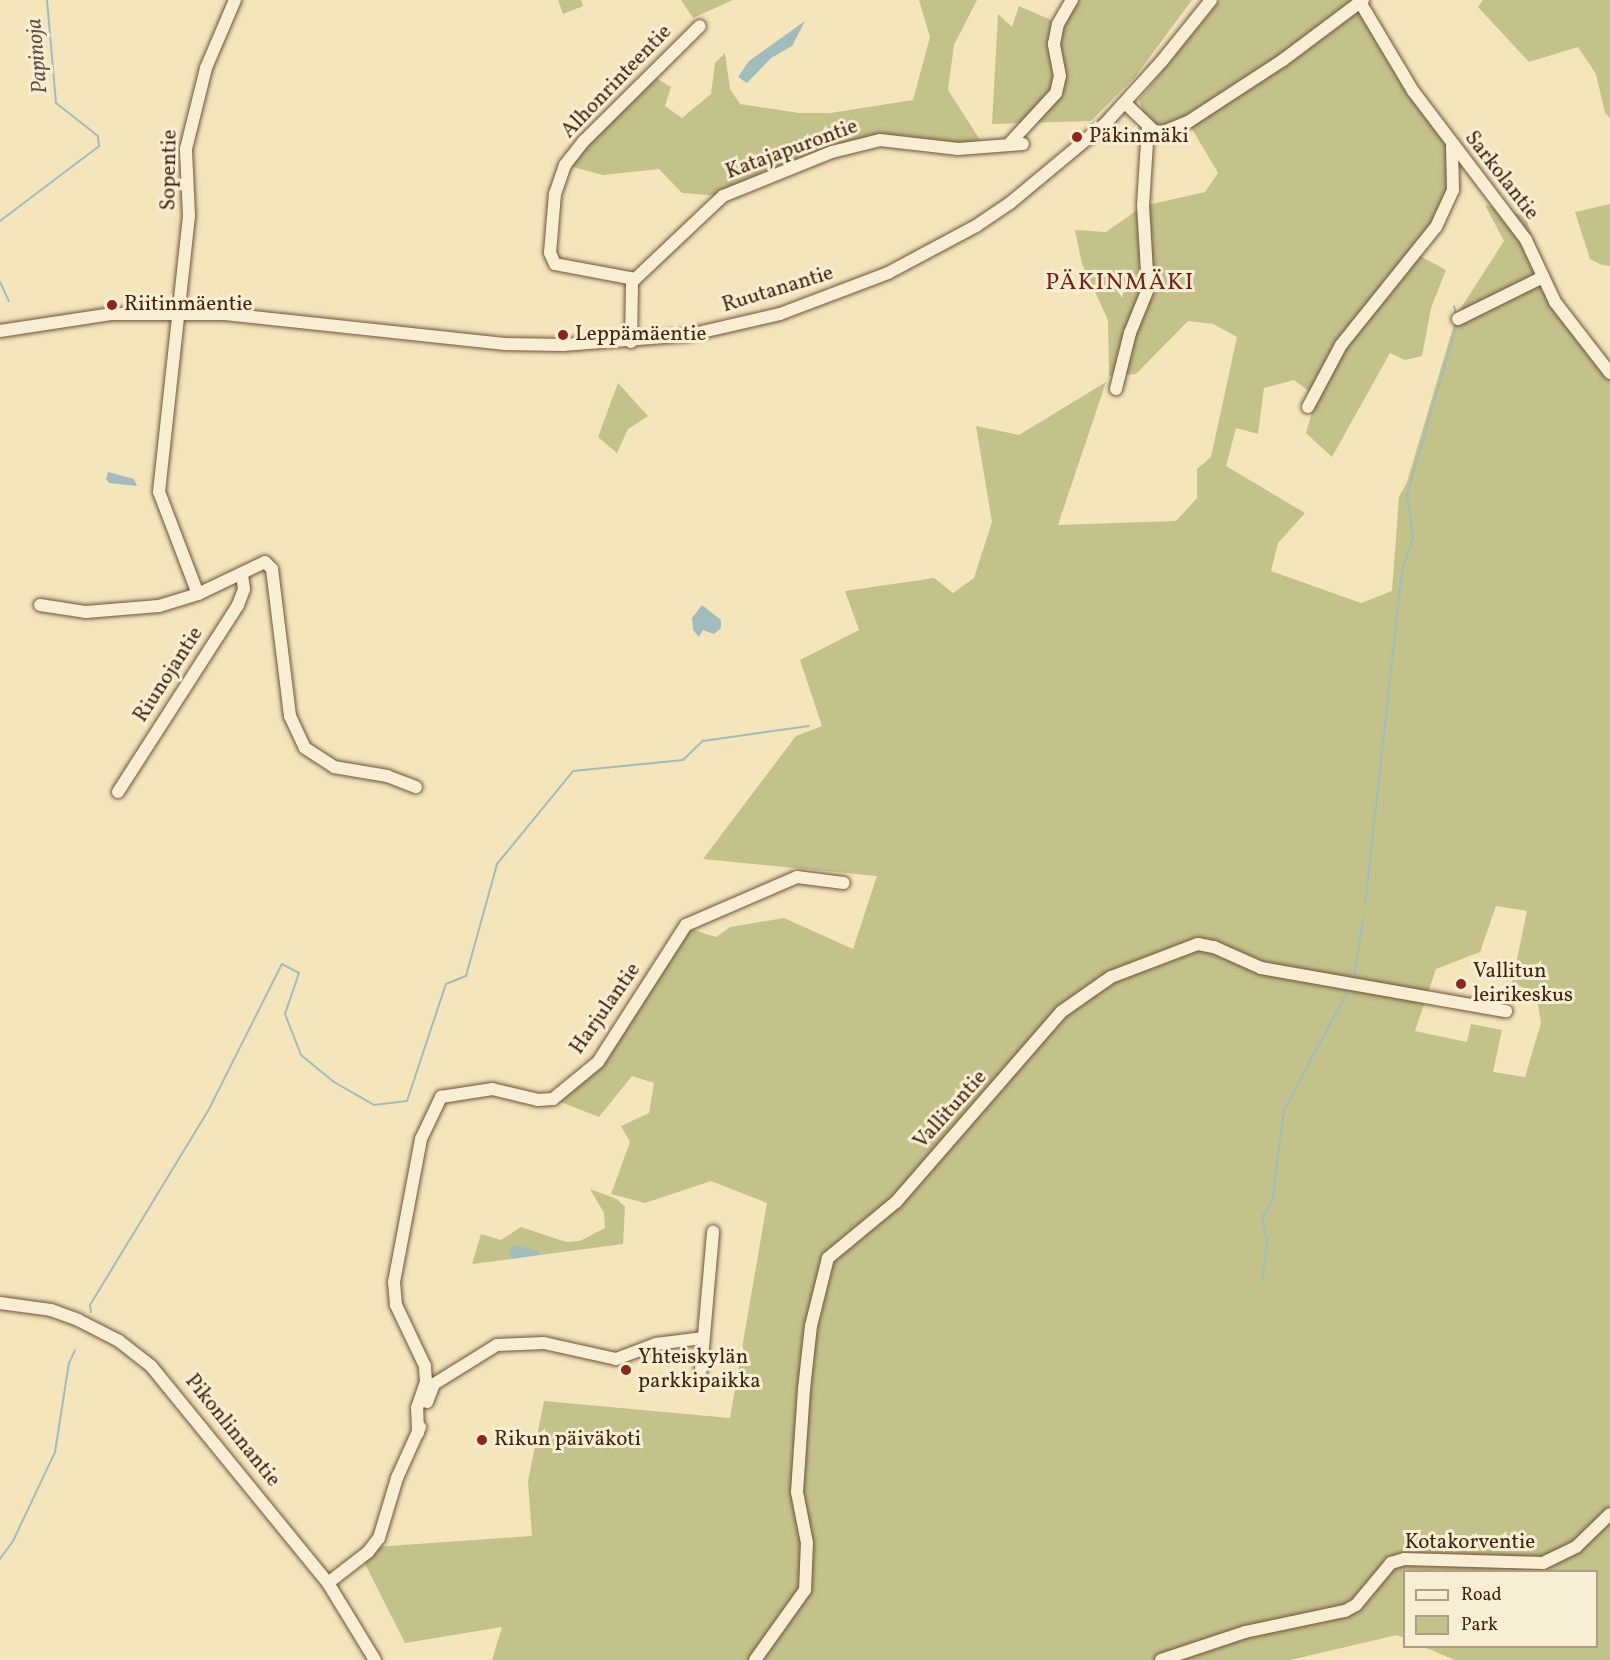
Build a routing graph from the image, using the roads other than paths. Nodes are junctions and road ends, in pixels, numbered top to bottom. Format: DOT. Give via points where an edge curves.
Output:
graph roads {
  1 [pos="235,0"];
  2 [pos="1072,0"];
  3 [pos="1210,0"];
  4 [pos="1362,1"];
  5 [pos="700,26"];
  6 [pos="1125,103"];
  7 [pos="1148,126"];
  8 [pos="1023,144"];
  9 [pos="1008,145"];
  10 [pos="1452,145"];
  11 [pos="1543,277"];
  12 [pos="635,279"];
  13 [pos="180,313"];
  14 [pos="1458,319"];
  15 [pos="0,331"];
  16 [pos="631,342"];
  17 [pos="1610,373"];
  18 [pos="1116,389"];
  19 [pos="1308,407"];
  20 [pos="242,575"];
  21 [pos="198,594"];
  22 [pos="40,605"];
  23 [pos="416,787"];
  24 [pos="118,792"];
  25 [pos="844,883"];
  26 [pos="1506,1011"];
  27 [pos="713,1232"];
  28 [pos="0,1303"];
  29 [pos="702,1338"];
  30 [pos="701,1370"];
  31 [pos="418,1433"];
  32 [pos="1610,1514"];
  33 [pos="328,1583"];
  34 [pos="375,1660"];
  35 [pos="755,1660"];
  36 [pos="1161,1660"];
  1 -- 13 [label="street, Sopentie" via="206,68 191,119 186,149 189,216"];
  2 -- 9 [label="street" via="1054,44 1060,76 1056,93"];
  3 -- 6 [label="street, Ruutanantie"];
  4 -- 7 [label="street" via="1188,122 1163,132"];
  4 -- 10 [label="street, Sarkolantie" via="1413,91"];
  5 -- 12 [label="street, Alhonrinteentie" via="584,141 565,165 555,195 550,253 555,264"];
  6 -- 7 [label="street"];
  6 -- 16 [label="street, Ruutanantie" via="1083,144 1010,203 976,226 888,273 780,314 689,335"];
  7 -- 18 [label="street" via="1143,206 1148,289 1130,333"];
  8 -- 9 [label="street, Katajapurontie"];
  9 -- 12 [label="street, Katajapurontie" via="958,149 880,140 832,152 723,196"];
  10 -- 11 [label="street, Sarkolantie" via="1508,213"];
  10 -- 19 [label="street" via="1453,190 1446,208 1428,239 1341,345"];
  11 -- 14 [label="street"];
  11 -- 17 [label="street, Sarkolantie" via="1555,302"];
  12 -- 16 [label="street"];
  13 -- 15 [label="street, Ruutanantie" via="111,314"];
  13 -- 16 [label="street, Ruutanantie" via="272,318 505,344"];
  13 -- 21 [label="street" via="159,492"];
  20 -- 21 [label="street"];
  20 -- 23 [label="street" via="261,563 270,565 290,716 305,748 334,767 387,776"];
  20 -- 24 [label="street, Riunojantie" via="244,589 238,605"];
  21 -- 22 [label="street" via="143,608 86,612"];
  25 -- 31 [label="street, Harjulantie" via="797,877 686,925 598,1062 553,1099 538,1100 492,1089 441,1097 421,1139 394,1282 396,1305 425,1366 426,1382 417,1408"];
  26 -- 35 [label="street, Vallituntie" via="1261,968 1198,944 1111,977 1061,1012 896,1202 828,1258 818,1285 804,1380 797,1492 807,1543 805,1590"];
  27 -- 29 [label="street" via="707,1279 710,1300"];
  28 -- 33 [label="street, Pikonlinnantie" via="51,1310 78,1320 119,1341 151,1366"];
  29 -- 30 [label="street"];
  29 -- 31 [label="street, Harjulantie" via="666,1342 616,1359 544,1343 497,1345 434,1384"];
  31 -- 33 [label="street, Harjulantie" via="405,1458 379,1538 368,1552"];
  32 -- 36 [label="street, Kotakorventie" via="1576,1547 1543,1563 1404,1559 1391,1563 1356,1605 1345,1611 1245,1632"];
  33 -- 34 [label="street, Pikonlinnantie"];
}
